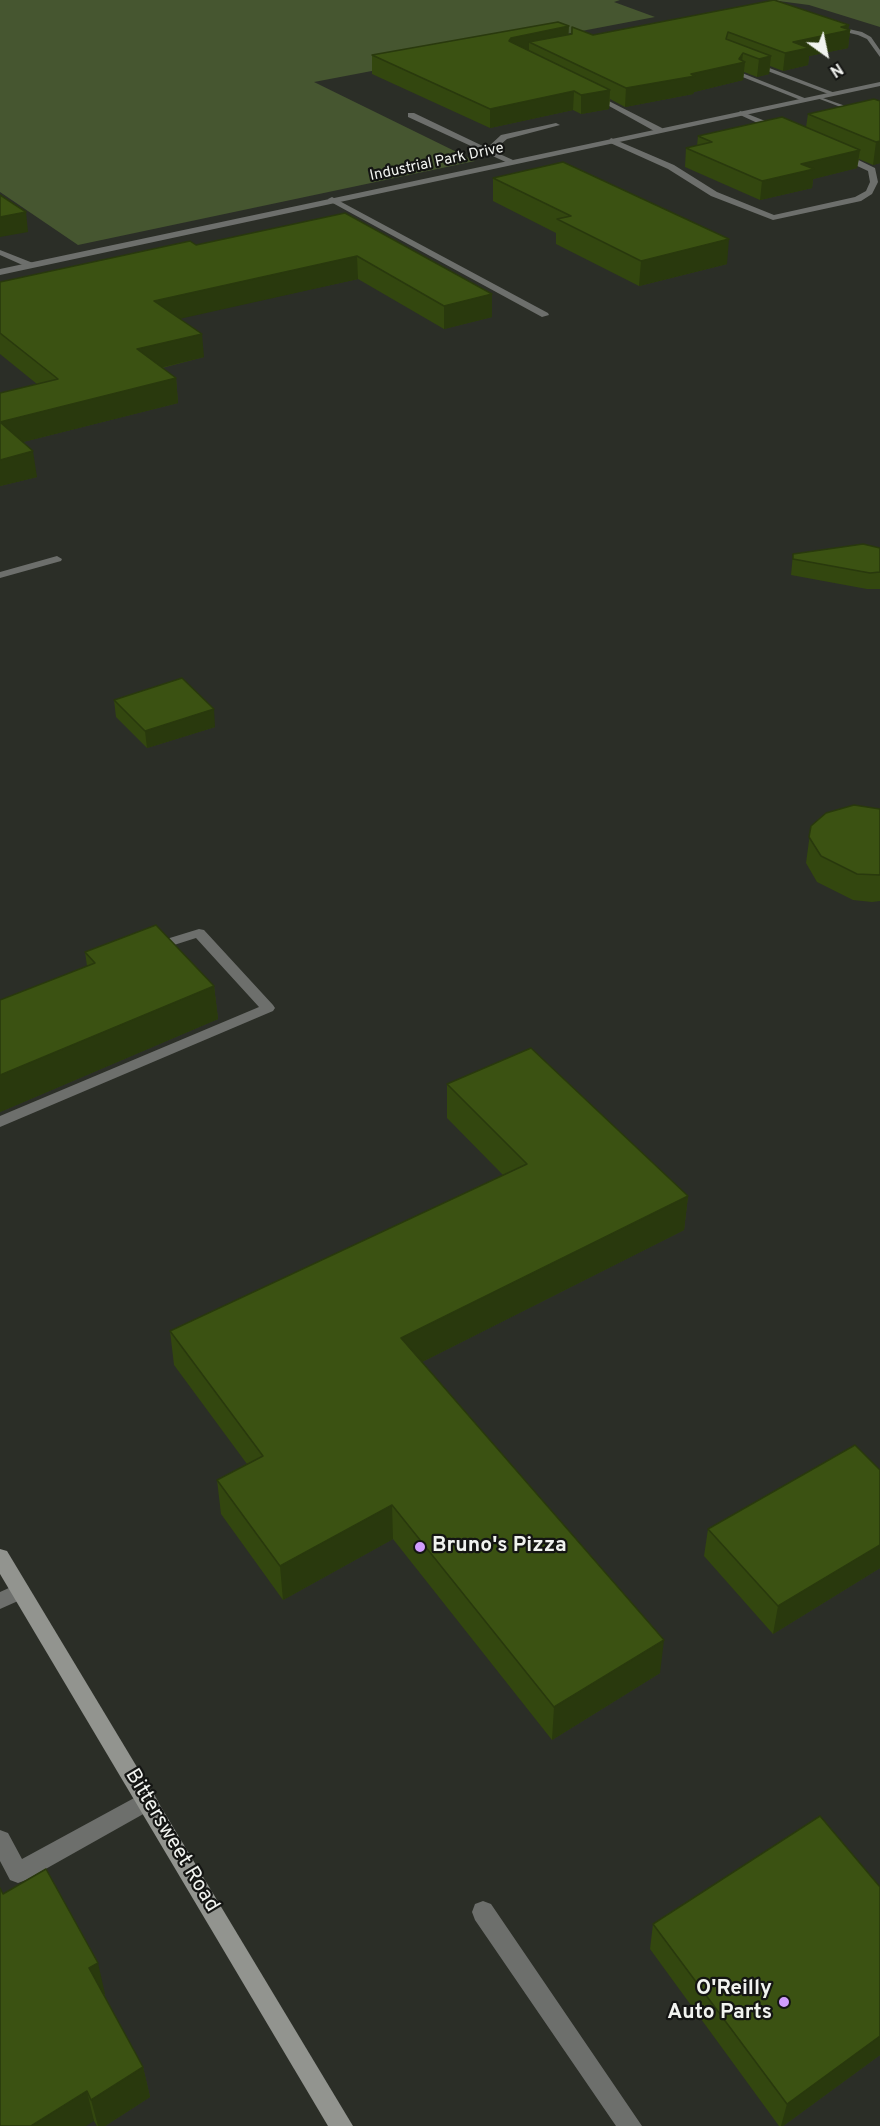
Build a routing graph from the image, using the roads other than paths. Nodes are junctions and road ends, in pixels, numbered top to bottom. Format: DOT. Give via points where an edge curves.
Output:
graph roads {
  1 [pos="826,26"];
  2 [pos="880,55"];
  3 [pos="737,58"];
  4 [pos="742,75"];
  5 [pos="880,84"];
  6 [pos="585,91"];
  7 [pos="832,94"];
  8 [pos="819,97"];
  9 [pos="805,100"];
  10 [pos="740,113"];
  11 [pos="411,115"];
  12 [pos="880,120"];
  13 [pos="556,125"];
  14 [pos="659,130"];
  15 [pos="793,135"];
  16 [pos="611,140"];
  17 [pos="488,151"];
  18 [pos="835,153"];
  19 [pos="510,162"];
  20 [pos="332,199"];
  21 [pos="0,252"];
  22 [pos="30,265"];
  23 [pos="0,272"];
  24 [pos="545,315"];
  25 [pos="57,559"];
  26 [pos="0,575"];
  27 [pos="141,952"];
  28 [pos="0,1122"];
  29 [pos="0,1557"];
  30 [pos="20,1591"];
  31 [pos="0,1601"];
  32 [pos="147,1801"];
  33 [pos="0,1840"];
  34 [pos="483,1912"];
  35 [pos="336,2124"];
  36 [pos="630,2126"];
  1 -- 2 [label="street" via="860,33"];
  3 -- 7 [label="street"];
  4 -- 9 [label="street"];
  5 -- 7 [label="street, Industrial Park Drive"];
  6 -- 14 [label="street"];
  7 -- 8 [label="street, Industrial Park Drive"];
  8 -- 9 [label="street, Industrial Park Drive"];
  8 -- 12 [label="street"];
  9 -- 10 [label="street, Industrial Park Drive"];
  10 -- 14 [label="street, Industrial Park Drive"];
  10 -- 15 [label="street"];
  11 -- 17 [label="street"];
  13 -- 17 [label="street" via="504,137"];
  14 -- 16 [label="street, Industrial Park Drive"];
  16 -- 18 [label="street" via="671,167 714,194 773,218 858,199 869,192 874,182 872,170"];
  16 -- 19 [label="street, Industrial Park Drive"];
  17 -- 19 [label="street"];
  19 -- 20 [label="street, Industrial Park Drive"];
  20 -- 22 [label="street, Industrial Park Drive"];
  20 -- 24 [label="street"];
  21 -- 22 [label="street"];
  22 -- 23 [label="street, Industrial Park Drive"];
  25 -- 26 [label="street"];
  27 -- 28 [label="street" via="199,933 268,1008"];
  29 -- 30 [label="street, Bittersweet Road"];
  30 -- 31 [label="street"];
  30 -- 32 [label="street, Bittersweet Road"];
  32 -- 33 [label="street" via="18,1873"];
  32 -- 35 [label="street, Bittersweet Road"];
  34 -- 36 [label="street"];
}
